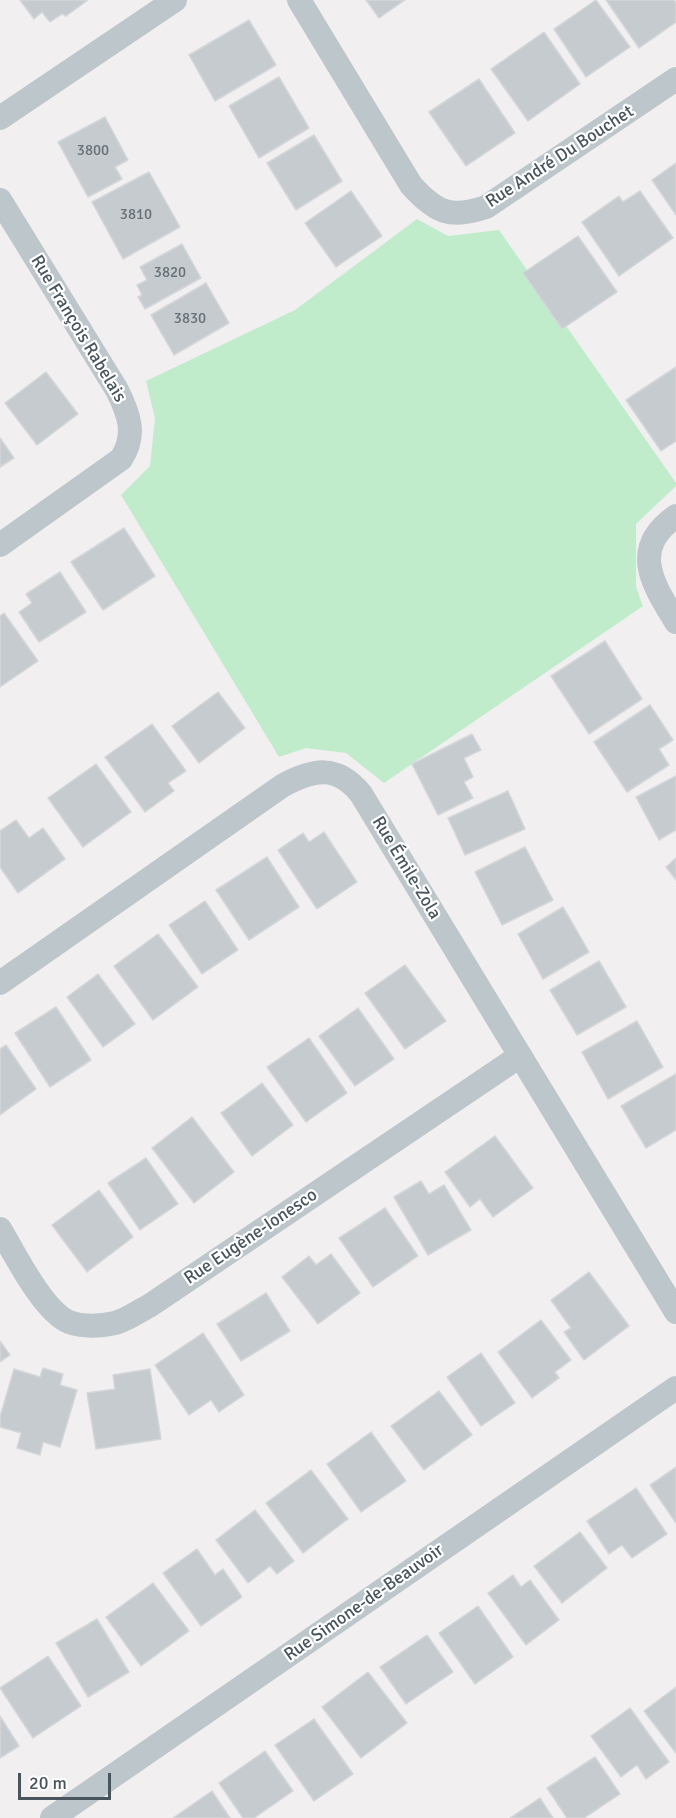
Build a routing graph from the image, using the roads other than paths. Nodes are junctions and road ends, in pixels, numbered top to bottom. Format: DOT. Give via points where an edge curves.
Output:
graph roads {
  1 [pos="175,0"];
  2 [pos="300,0"];
  3 [pos="676,79"];
  4 [pos="0,118"];
  5 [pos="0,200"];
  6 [pos="676,516"];
  7 [pos="0,545"];
  8 [pos="676,622"];
  9 [pos="0,982"];
  10 [pos="520,1056"];
  11 [pos="0,1229"];
  12 [pos="676,1312"];
  13 [pos="676,1388"];
  14 [pos="52,1818"];
  1 -- 4 [label="street"];
  2 -- 3 [label="street, Rue André Du Bouchet" via="411,185 429,204 454,214 486,207"];
  5 -- 7 [label="street, Rue François Rabelais" via="117,390 131,428 130,441 121,459"];
  6 -- 8 [label="street" via="654,538 649,570"];
  9 -- 10 [label="street, Rue Émile-Zola" via="282,786 306,775 340,774 361,794"];
  10 -- 11 [label="street, Rue Eugène-Ionesco" via="149,1306 117,1322 89,1326 69,1322 54,1312"];
  10 -- 12 [label="street, Rue Émile-Zola"];
  13 -- 14 [label="street, Rue Simone-de-Beauvoir"];
}
